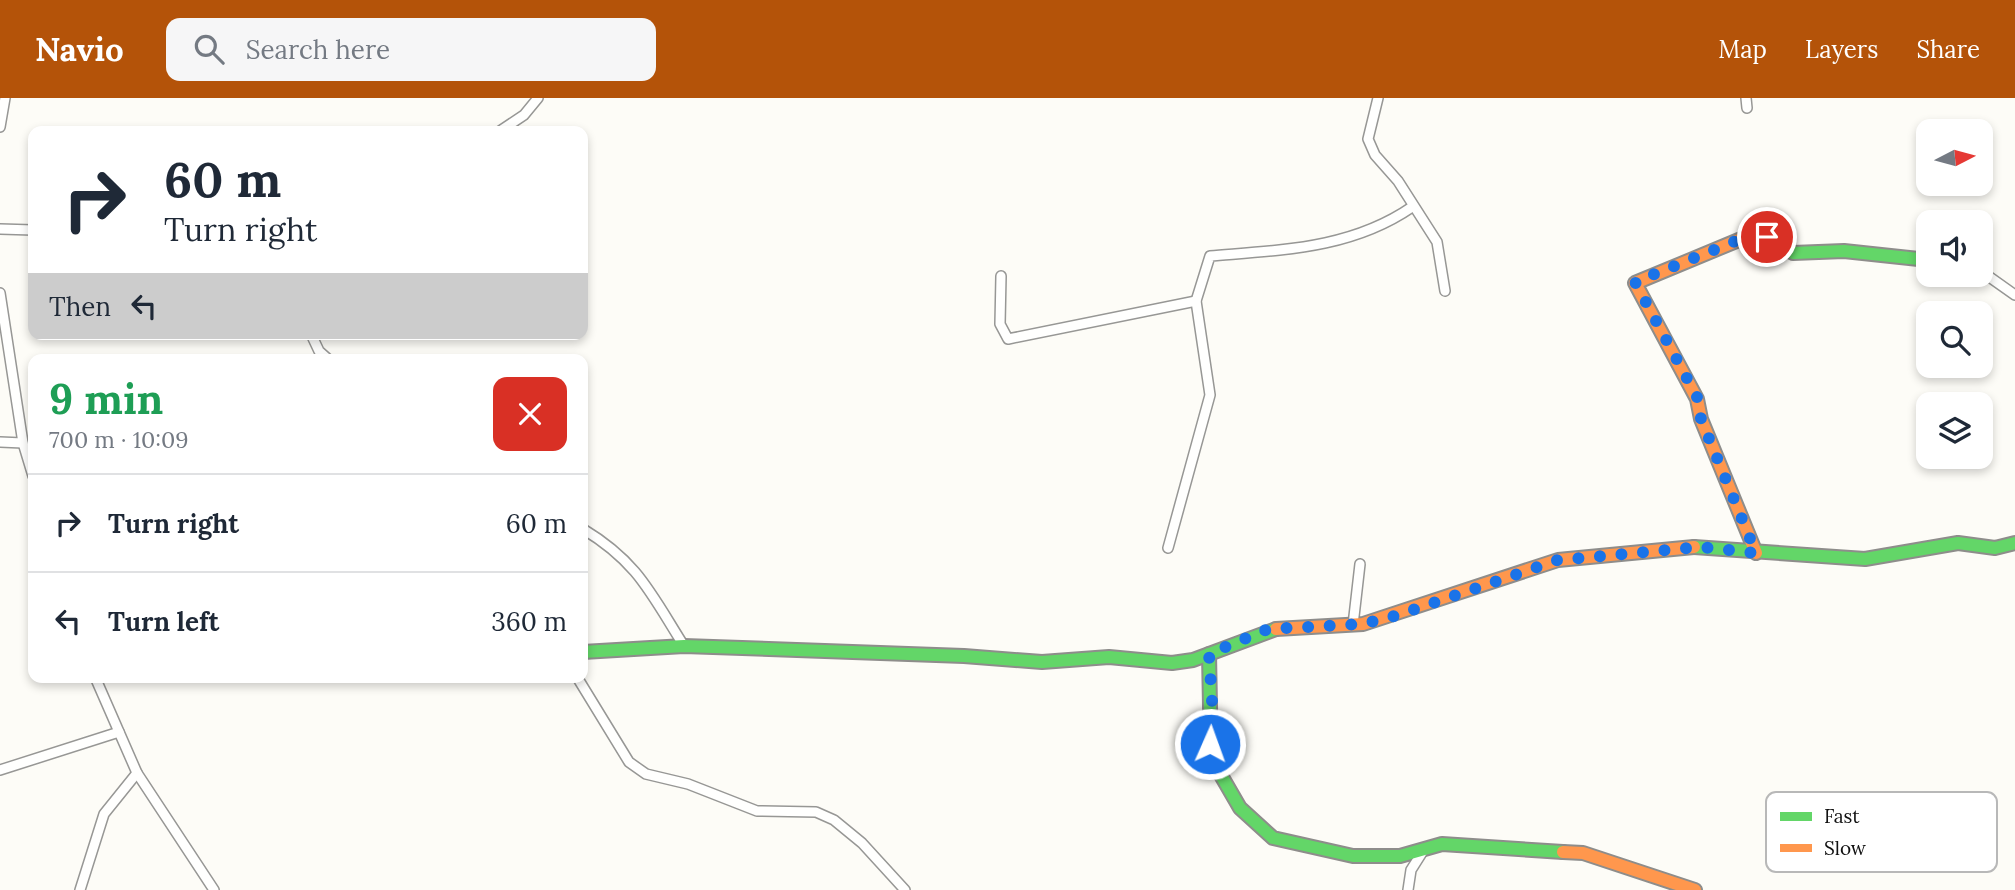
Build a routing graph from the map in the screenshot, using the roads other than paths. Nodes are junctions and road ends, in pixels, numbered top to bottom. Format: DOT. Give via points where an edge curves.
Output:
graph roads {
  1 [pos="5,98"];
  2 [pos="538,98"];
  3 [pos="1378,98"];
  4 [pos="507,126"];
  5 [pos="0,127"];
  6 [pos="1412,207"];
  7 [pos="0,229"];
  8 [pos="28,230"];
  9 [pos="1916,259"];
  10 [pos="1001,276"];
  11 [pos="1993,279"];
  12 [pos="1445,291"];
  13 [pos="0,293"];
  14 [pos="2015,295"];
  15 [pos="1196,301"];
  16 [pos="0,442"];
  17 [pos="23,443"];
  18 [pos="28,459"];
  19 [pos="588,532"];
  20 [pos="2015,543"];
  21 [pos="1168,548"];
  22 [pos="1756,553"];
  23 [pos="1360,564"];
  24 [pos="1353,625"];
  25 [pos="684,646"];
  26 [pos="588,652"];
  27 [pos="1209,654"];
  28 [pos="98,683"];
  29 [pos="581,683"];
  30 [pos="118,732"];
  31 [pos="0,770"];
  32 [pos="137,773"];
  33 [pos="1427,848"];
  34 [pos="1400,856"];
  35 [pos="1415,859"];
  36 [pos="80,890"];
  37 [pos="214,890"];
  38 [pos="905,890"];
  39 [pos="1408,890"];
  40 [pos="1695,890"];
  1 -- 5 [label="street"];
  2 -- 4 [label="street"];
  3 -- 6 [label="street" via="1368,139"];
  6 -- 12 [label="street" via="1437,242"];
  6 -- 15 [label="street" via="1393,220 1312,248 1210,256"];
  7 -- 8 [label="street"];
  9 -- 22 [label="street" via="1844,251 1793,253 1767,237 1746,237 1635,282 1698,399 1701,419"];
  10 -- 15 [label="street" via="1000,324 1008,339"];
  11 -- 14 [label="street"];
  13 -- 17 [label="street"];
  15 -- 21 [label="street" via="1210,395"];
  16 -- 17 [label="street"];
  17 -- 18 [label="street"];
  19 -- 25 [label="street" via="636,570"];
  20 -- 22 [label="street" via="1995,548 1958,543 1865,559"];
  22 -- 24 [label="street" via="1701,547 1558,560 1398,615"];
  23 -- 24 [label="street"];
  24 -- 27 [label="street" via="1268,629"];
  25 -- 26 [label="street"];
  25 -- 27 [label="street" via="1042,662 1109,657 1172,663"];
  27 -- 34 [label="street" via="1211,758 1240,808 1273,838 1295,845 1353,856"];
  28 -- 30 [label="street"];
  29 -- 38 [label="street" via="629,762 646,774 688,784 757,811 816,812 834,820"];
  30 -- 31 [label="street"];
  30 -- 32 [label="street"];
  32 -- 36 [label="street" via="104,814"];
  32 -- 37 [label="street"];
  33 -- 34 [label="street"];
  33 -- 35 [label="street"];
  33 -- 40 [label="street" via="1475,845 1583,853"];
  34 -- 35 [label="street"];
  35 -- 39 [label="street"];
}
